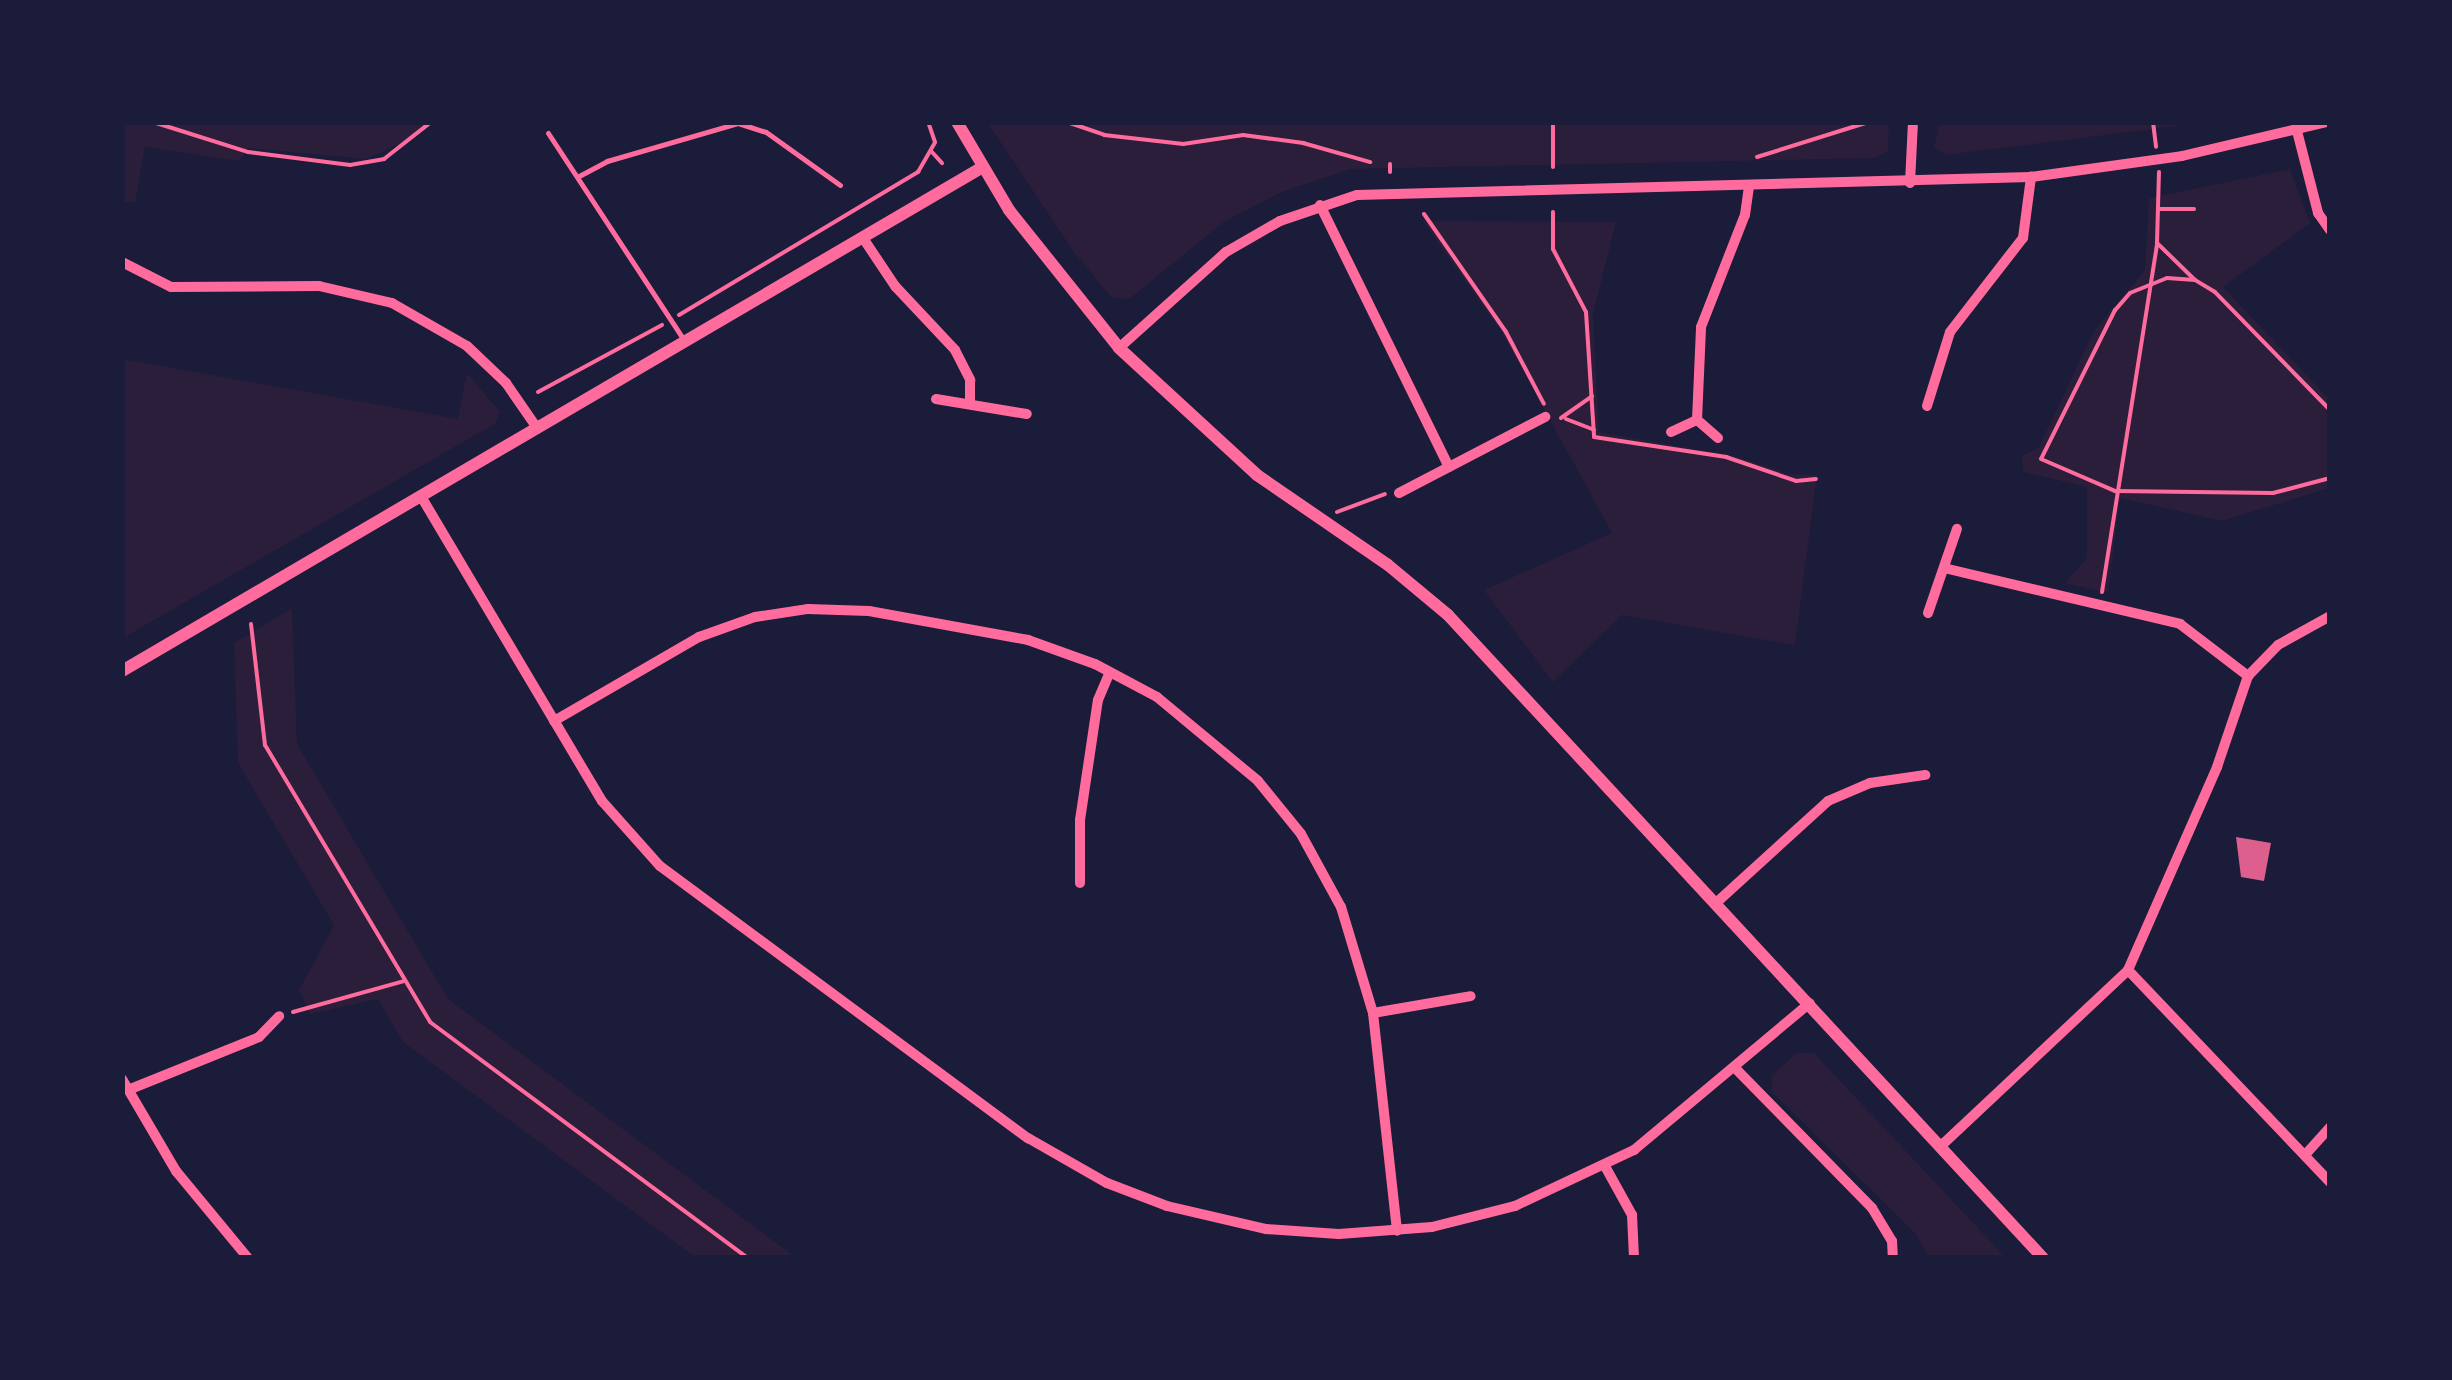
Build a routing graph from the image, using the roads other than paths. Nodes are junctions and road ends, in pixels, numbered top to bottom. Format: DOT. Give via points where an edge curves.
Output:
graph roads {
  1 [pos="957,122"];
  2 [pos="1913,122"];
  3 [pos="2327,122"];
  4 [pos="748,124"];
  5 [pos="2297,131"];
  6 [pos="548,134"];
  7 [pos="981,168"];
  8 [pos="579,176"];
  9 [pos="2031,177"];
  10 [pos="1910,183"];
  11 [pos="840,185"];
  12 [pos="1750,185"];
  13 [pos="1320,206"];
  14 [pos="2330,230"];
  15 [pos="863,238"];
  16 [pos="122,262"];
  17 [pos="685,341"];
  18 [pos="1118,348"];
  19 [pos="936,399"];
  20 [pos="970,404"];
  21 [pos="1927,406"];
  22 [pos="1027,414"];
  23 [pos="1547,416"];
  24 [pos="1697,420"];
  25 [pos="537,428"];
  26 [pos="1671,432"];
  27 [pos="1718,438"];
  28 [pos="1448,467"];
  29 [pos="1399,493"];
  30 [pos="422,498"];
  31 [pos="1958,529"];
  32 [pos="1944,568"];
  33 [pos="1928,613"];
  34 [pos="2330,616"];
  35 [pos="122,671"];
  36 [pos="1110,672"];
  37 [pos="2248,676"];
  38 [pos="554,721"];
  39 [pos="1924,775"];
  40 [pos="1080,883"];
  41 [pos="1716,903"];
  42 [pos="2128,970"];
  43 [pos="1471,996"];
  44 [pos="1810,1003"];
  45 [pos="1372,1013"];
  46 [pos="279,1016"];
  47 [pos="1737,1070"];
  48 [pos="122,1079"];
  49 [pos="128,1090"];
  50 [pos="2330,1126"];
  51 [pos="1943,1144"];
  52 [pos="2304,1155"];
  53 [pos="1606,1168"];
  54 [pos="2330,1182"];
  55 [pos="1397,1231"];
  56 [pos="248,1258"];
  57 [pos="1634,1258"];
  58 [pos="1893,1258"];
  59 [pos="2043,1258"];
  1 -- 7 [label="street"];
  2 -- 10 [label="street"];
  3 -- 5 [label="street"];
  4 -- 8 [label="lane" via="728,123"];
  4 -- 11 [label="lane"];
  5 -- 9 [label="street" via="2159,160"];
  5 -- 14 [label="street" via="2314,202"];
  6 -- 8 [label="lane"];
  7 -- 15 [label="street"];
  7 -- 18 [label="street"];
  8 -- 17 [label="lane"];
  9 -- 10 [label="street"];
  9 -- 21 [label="street" via="2023,238 1950,332"];
  10 -- 12 [label="street"];
  12 -- 13 [label="street" via="1401,190"];
  12 -- 24 [label="street" via="1701,327"];
  13 -- 18 [label="street" via="1226,252"];
  13 -- 28 [label="street"];
  15 -- 17 [label="street"];
  15 -- 20 [label="street" via="895,286 955,350 970,380"];
  16 -- 25 [label="street" via="171,288 309,285 392,304 467,346 506,383"];
  17 -- 25 [label="street"];
  18 -- 41 [label="street" via="1206,433 1448,615"];
  19 -- 20 [label="street"];
  20 -- 22 [label="street"];
  23 -- 28 [label="street"];
  24 -- 26 [label="street"];
  24 -- 27 [label="street"];
  25 -- 30 [label="street"];
  28 -- 29 [label="street"];
  30 -- 35 [label="street"];
  30 -- 38 [label="street"];
  31 -- 32 [label="street"];
  32 -- 33 [label="street"];
  32 -- 37 [label="street" via="2196,631"];
  34 -- 37 [label="street" via="2278,645"];
  36 -- 38 [label="street" via="998,633 850,608 808,608 755,616 699,637"];
  36 -- 40 [label="street" via="1098,700 1080,820"];
  36 -- 45 [label="street" via="1189,718 1280,807 1340,907"];
  37 -- 42 [label="street" via="2217,767"];
  38 -- 55 [label="street" via="615,818 660,866 1055,1155 1134,1194 1215,1220 1303,1232"];
  39 -- 41 [label="street" via="1870,783 1828,800"];
  41 -- 44 [label="street"];
  42 -- 51 [label="street"];
  42 -- 52 [label="street"];
  43 -- 45 [label="street"];
  44 -- 47 [label="street"];
  44 -- 51 [label="street"];
  45 -- 55 [label="street"];
  46 -- 49 [label="street" via="259,1037"];
  47 -- 53 [label="street"];
  47 -- 58 [label="street" via="1872,1208 1892,1241"];
  48 -- 49 [label="street"];
  49 -- 56 [label="street" via="192,1193"];
  50 -- 52 [label="street"];
  51 -- 59 [label="street"];
  52 -- 54 [label="street"];
  53 -- 55 [label="street" via="1515,1206"];
  53 -- 57 [label="street" via="1632,1215"];
}
